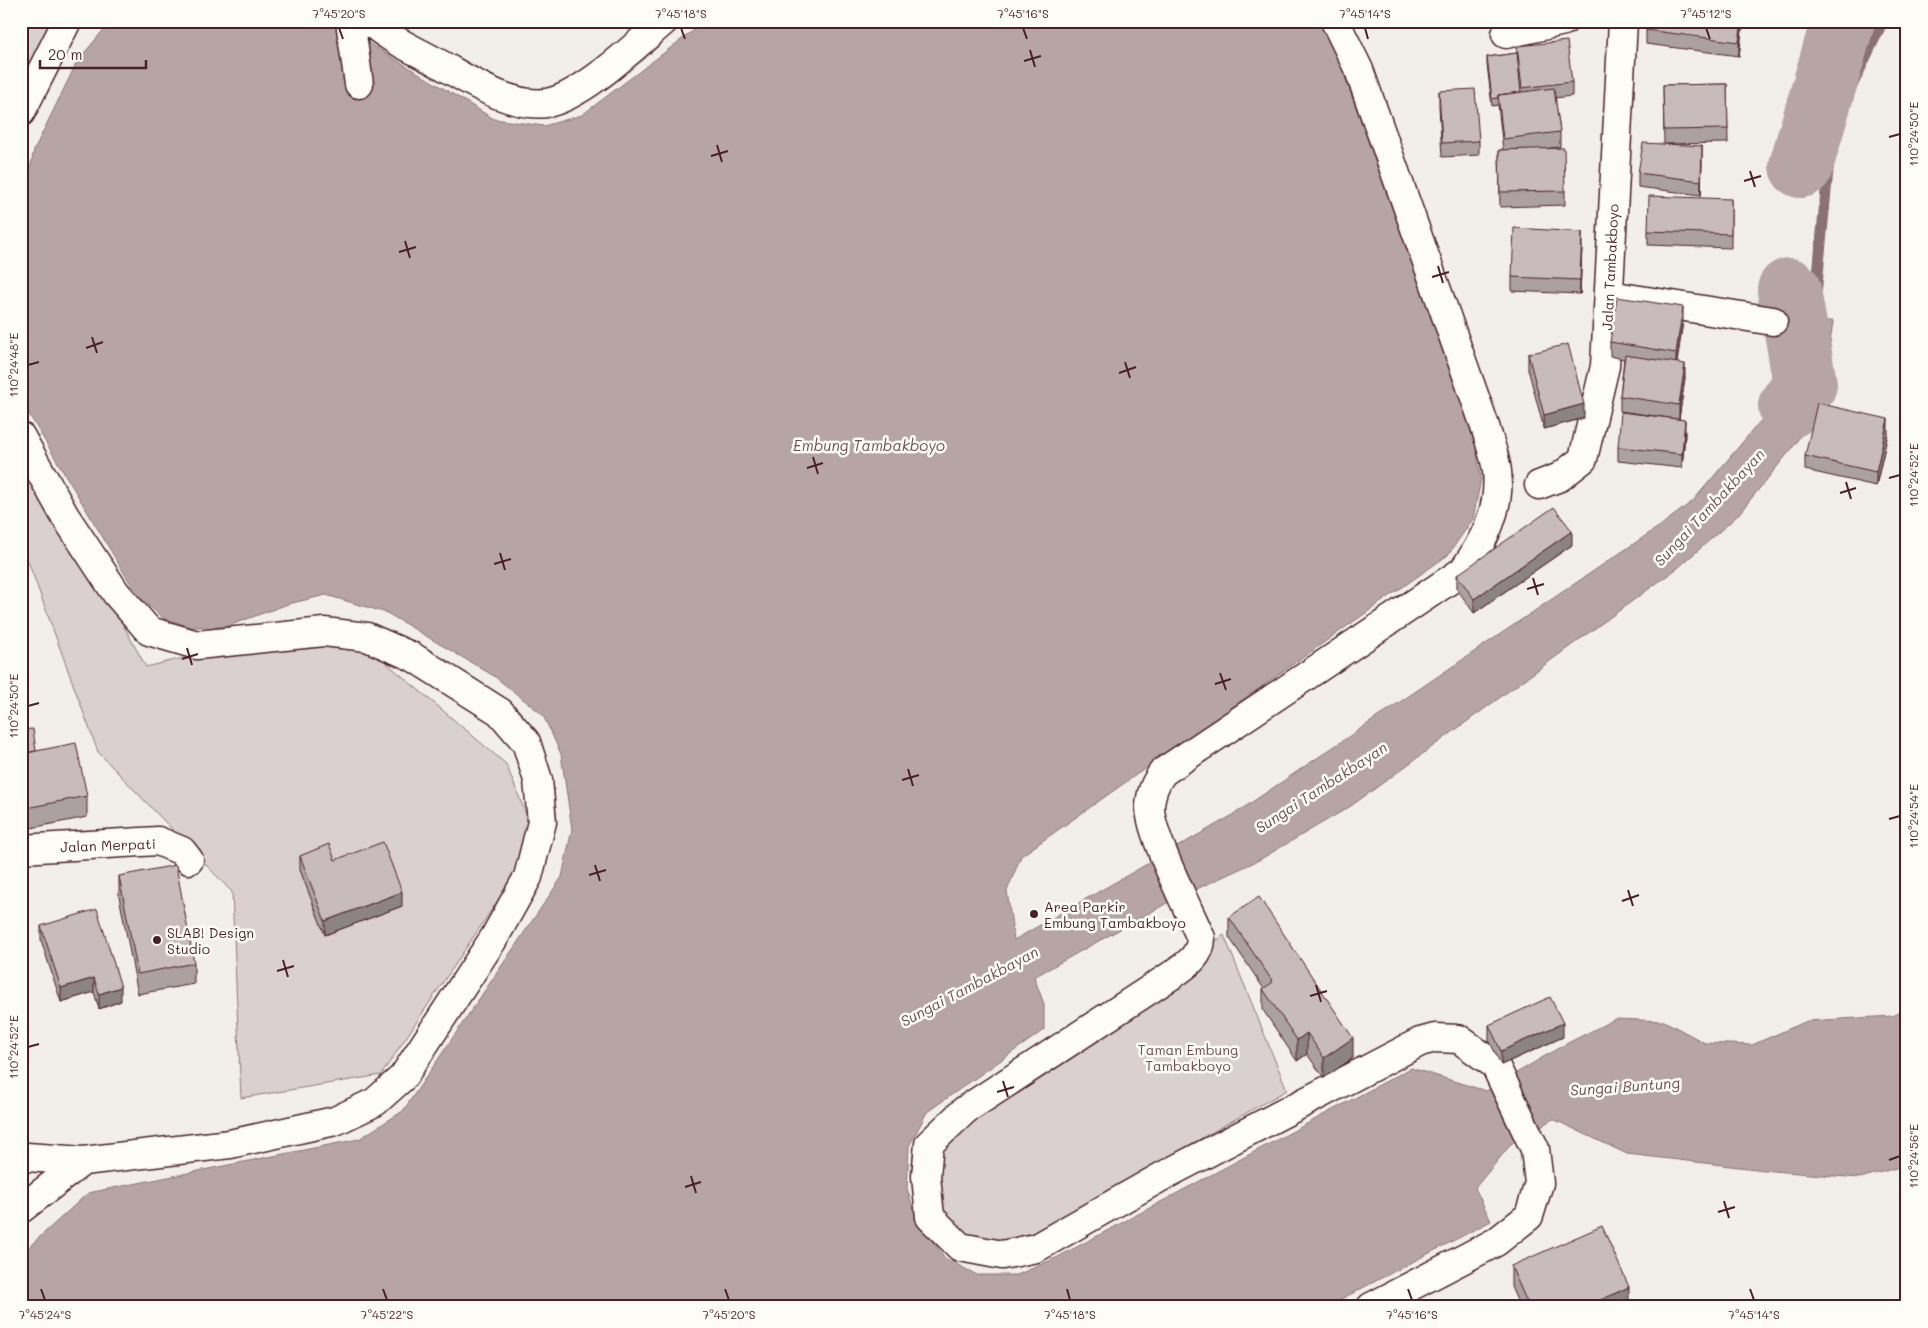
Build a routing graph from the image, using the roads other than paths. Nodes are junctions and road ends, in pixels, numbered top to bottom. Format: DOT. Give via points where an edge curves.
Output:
graph roads {
  1 [pos="67,21"];
  2 [pos="350,21"];
  3 [pos="369,21"];
  4 [pos="664,21"];
  5 [pos="1335,21"];
  6 [pos="1564,21"];
  7 [pos="1623,21"];
  8 [pos="1506,34"];
  9 [pos="359,84"];
  10 [pos="21,112"];
  11 [pos="1609,295"];
  12 [pos="1773,321"];
  13 [pos="21,437"];
  14 [pos="1540,485"];
  15 [pos="21,849"];
  16 [pos="189,860"];
  17 [pos="21,1159"];
  18 [pos="83,1161"];
  19 [pos="21,1209"];
  20 [pos="1370,1307"];
  1 -- 10 [label="street"];
  2 -- 9 [label="street"];
  3 -- 4 [label="street" via="472,82 518,101 547,103 572,92 607,69"];
  5 -- 20 [label="street" via="1358,70 1485,426 1497,470 1497,495 1490,526 1463,571 1163,772 1153,785 1150,808 1154,831 1201,938 1201,948 1175,974 965,1110 930,1144 926,1176 930,1216 960,1247 1002,1255 1036,1248 1161,1177 1420,1042 1435,1038 1459,1039 1496,1065 1535,1149 1539,1183 1529,1216 1496,1242"];
  6 -- 8 [label="street"];
  7 -- 11 [label="street, Jalan Tambakboyo"];
  11 -- 12 [label="street"];
  11 -- 14 [label="street, Jalan Tambakboyo" via="1605,366 1583,459 1560,477"];
  13 -- 18 [label="street" via="65,516 116,593 149,631 197,645 324,632 368,638 413,657 500,712 526,742 538,780 542,822 528,877 494,938 403,1076 375,1102 335,1121 230,1144"];
  15 -- 16 [label="street, Jalan Merpati" via="158,841 182,851"];
  17 -- 18 [label="street"];
  18 -- 19 [label="street"];
}
